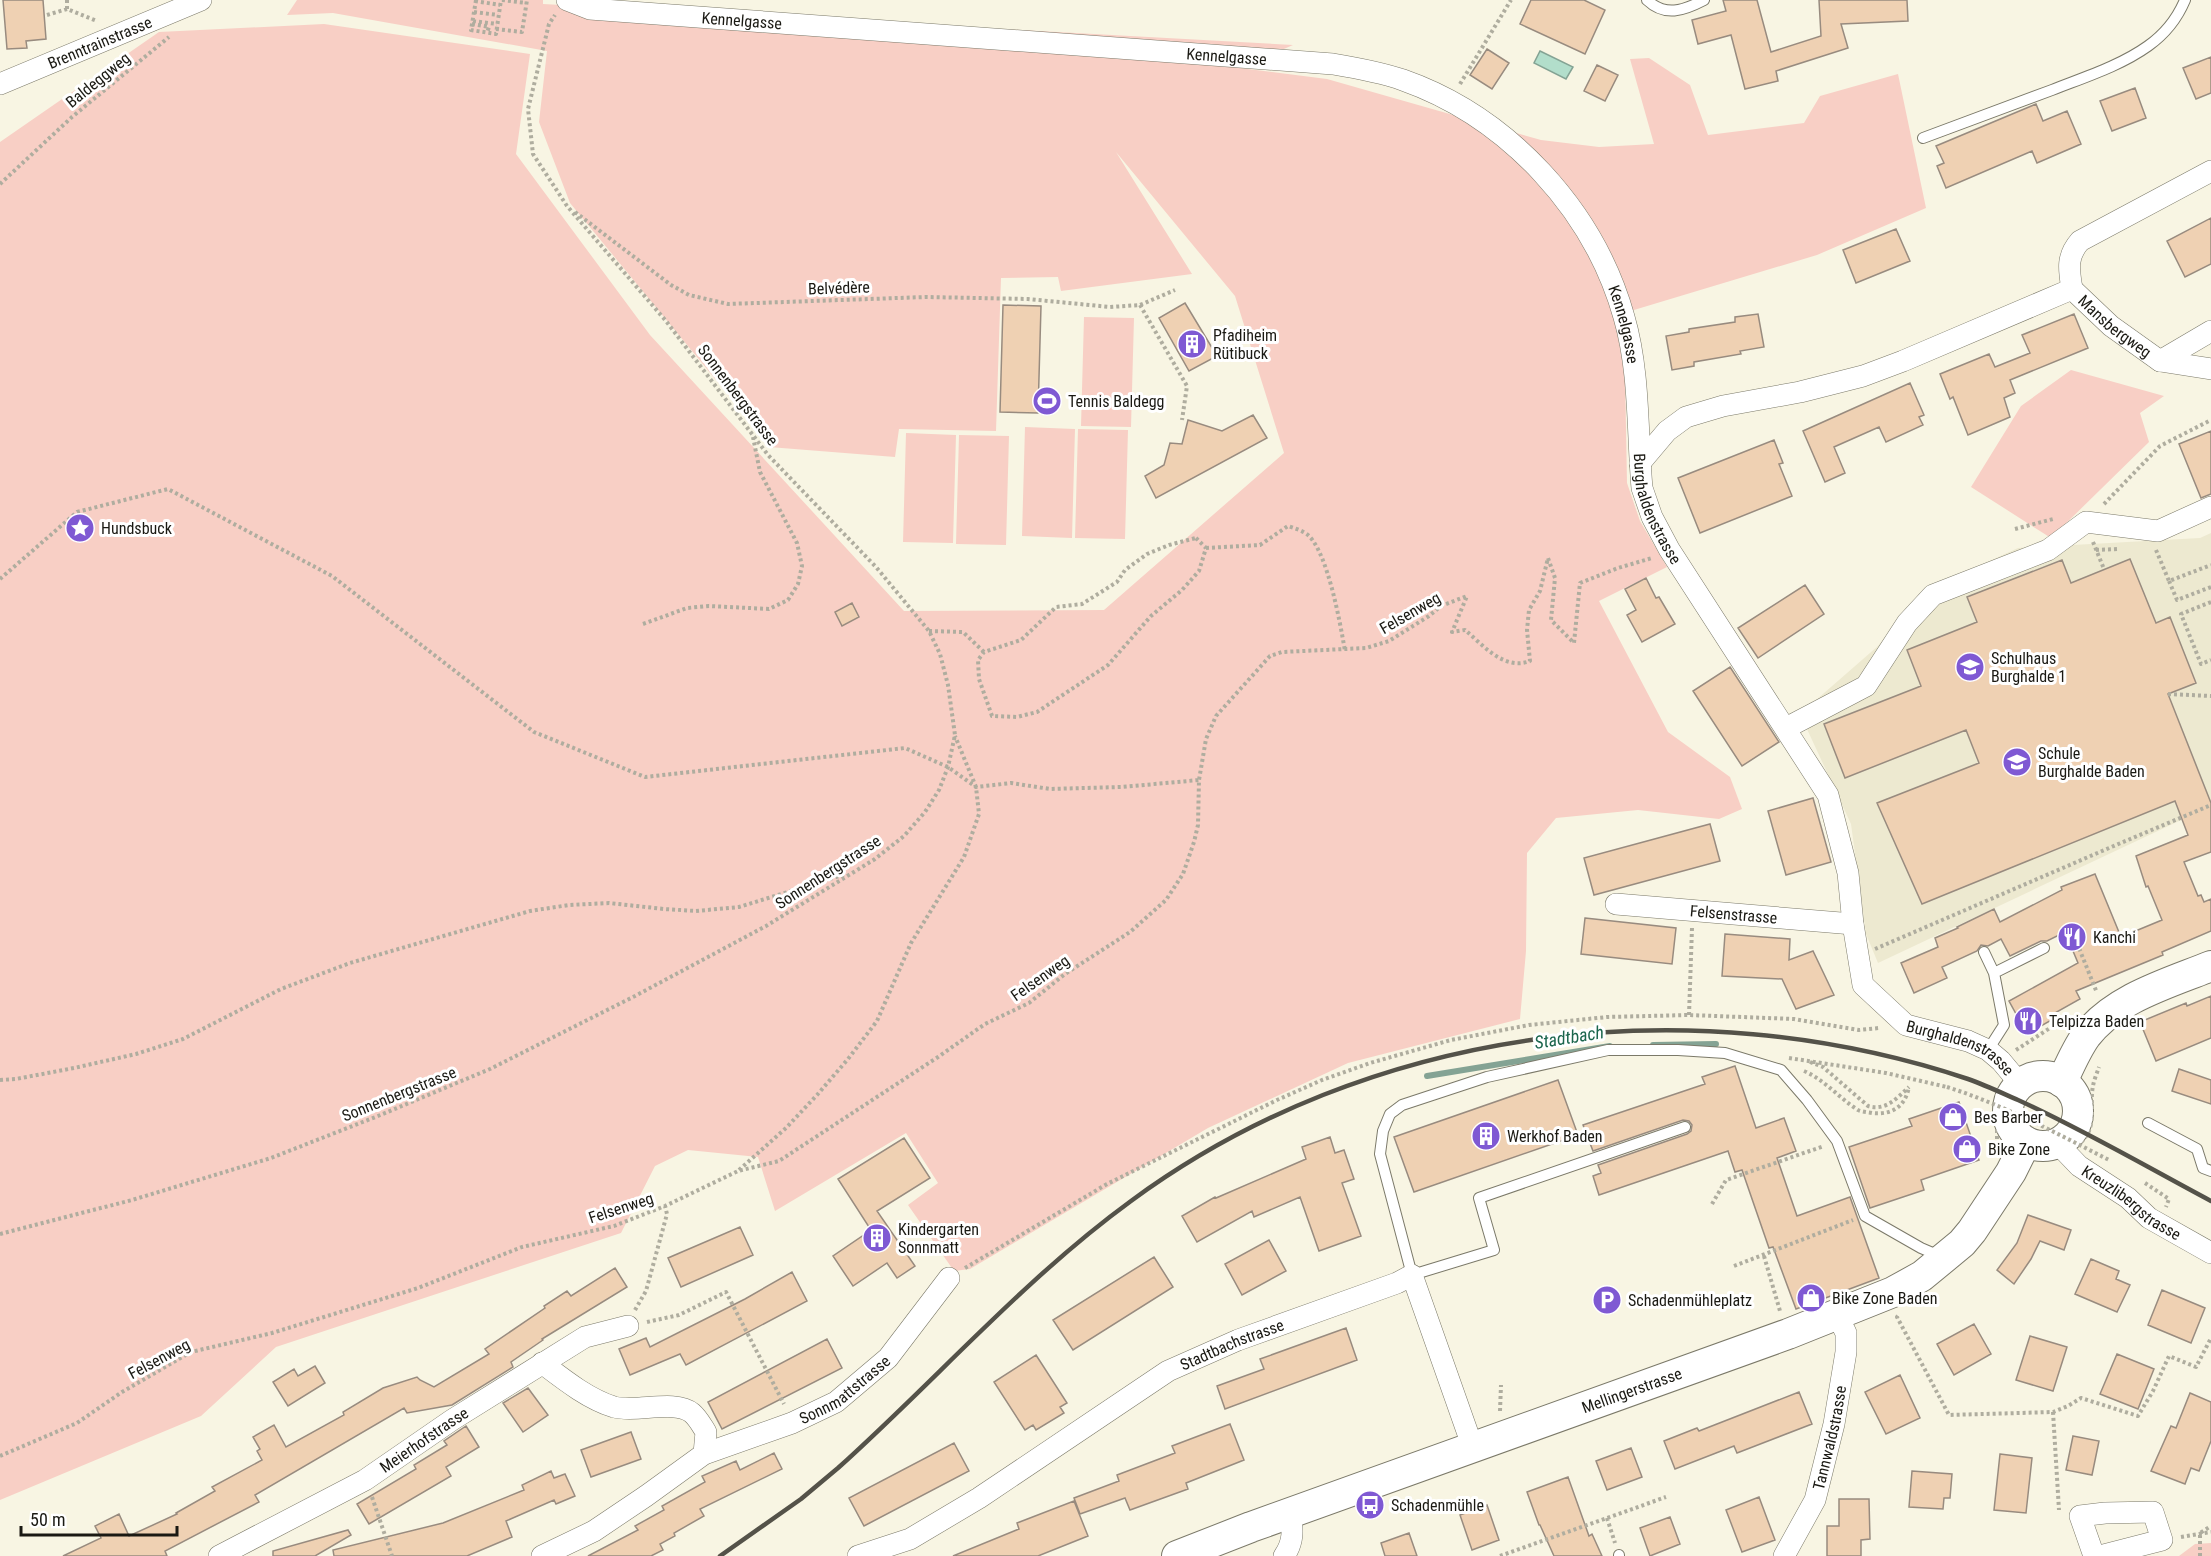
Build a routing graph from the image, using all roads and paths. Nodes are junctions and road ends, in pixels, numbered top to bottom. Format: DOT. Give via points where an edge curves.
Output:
graph roads {
  1 [pos="67,0"];
  2 [pos="201,0"];
  3 [pos="1511,0"];
  4 [pos="1647,0"];
  5 [pos="1704,0"];
  6 [pos="2185,0"];
  7 [pos="476,1"];
  8 [pos="501,2"];
  9 [pos="526,2"];
  10 [pos="563,4"];
  11 [pos="67,9"];
  12 [pos="474,12"];
  13 [pos="47,15"];
  14 [pos="498,15"];
  15 [pos="472,22"];
  16 [pos="497,26"];
  17 [pos="123,32"];
  18 [pos="174,34"];
  19 [pos="0,84"];
  20 [pos="1450,101"];
  21 [pos="1923,138"];
  22 [pos="2211,171"];
  23 [pos="0,184"];
  24 [pos="567,206"];
  25 [pos="1175,290"];
  26 [pos="2072,290"];
  27 [pos="1140,305"];
  28 [pos="2211,331"];
  29 [pos="2160,361"];
  30 [pos="2211,369"];
  31 [pos="1182,420"];
  32 [pos="2211,420"];
  33 [pos="752,434"];
  34 [pos="1640,463"];
  35 [pos="2211,507"];
  36 [pos="2061,517"];
  37 [pos="2086,522"];
  38 [pos="2015,529"];
  39 [pos="1206,548"];
  40 [pos="1669,549"];
  41 [pos="2116,549"];
  42 [pos="2156,550"];
  43 [pos="2211,565"];
  44 [pos="2104,569"];
  45 [pos="0,579"];
  46 [pos="2169,581"];
  47 [pos="2211,587"];
  48 [pos="2211,602"];
  49 [pos="643,624"];
  50 [pos="929,631"];
  51 [pos="1345,651"];
  52 [pos="984,652"];
  53 [pos="2211,660"];
  54 [pos="2168,694"];
  55 [pos="2211,696"];
  56 [pos="1786,728"];
  57 [pos="955,735"];
  58 [pos="948,767"];
  59 [pos="1200,780"];
  60 [pos="976,788"];
  61 [pos="2211,805"];
  62 [pos="852,873"];
  63 [pos="1616,904"];
  64 [pos="1693,910"];
  65 [pos="1853,924"];
  66 [pos="2077,943"];
  67 [pos="2044,948"];
  68 [pos="1984,952"];
  69 [pos="1858,957"];
  70 [pos="2211,966"];
  71 [pos="1994,973"];
  72 [pos="2098,996"];
  73 [pos="1689,1015"];
  74 [pos="1988,1050"];
  75 [pos="2099,1066"];
  76 [pos="1781,1070"];
  77 [pos="0,1080"];
  78 [pos="2008,1082"];
  79 [pos="2062,1082"];
  80 [pos="2085,1109"];
  81 [pos="2148,1123"];
  82 [pos="1684,1126"];
  83 [pos="1837,1141"];
  84 [pos="2057,1143"];
  85 [pos="2011,1144"];
  86 [pos="2109,1160"];
  87 [pos="738,1171"];
  88 [pos="2211,1172"];
  89 [pos="1712,1204"];
  90 [pos="665,1206"];
  91 [pos="1865,1216"];
  92 [pos="0,1234"];
  93 [pos="2211,1253"];
  94 [pos="1764,1256"];
  95 [pos="1945,1258"];
  96 [pos="1734,1266"];
  97 [pos="1412,1275"];
  98 [pos="949,1278"];
  99 [pos="1778,1302"];
  100 [pos="1837,1315"];
  101 [pos="1897,1317"];
  102 [pos="628,1326"];
  103 [pos="2211,1338"];
  104 [pos="542,1363"];
  105 [pos="1501,1385"];
  106 [pos="2053,1412"];
  107 [pos="1500,1415"];
  108 [pos="792,1423"];
  109 [pos="1473,1448"];
  110 [pos="704,1454"];
  111 [pos="0,1456"];
  112 [pos="366,1480"];
  113 [pos="1666,1497"];
  114 [pos="1290,1513"];
  115 [pos="2080,1516"];
  116 [pos="1607,1518"];
  117 [pos="2211,1526"];
  118 [pos="2211,1532"];
  119 [pos="2200,1533"];
  120 [pos="2162,1540"];
  121 [pos="913,1548"];
  122 [pos="1619,1555"];
  123 [pos="219,1556"];
  124 [pos="392,1556"];
  125 [pos="542,1556"];
  126 [pos="858,1556"];
  127 [pos="1177,1556"];
  128 [pos="1284,1556"];
  129 [pos="1500,1556"];
  130 [pos="1785,1556"];
  131 [pos="2094,1556"];
  132 [pos="2100,1556"];
  133 [pos="2200,1556"];
  1 -- 11 [label="path"];
  2 -- 17 [label="street, Brenntrainstrasse"];
  3 -- 20 [label="path"];
  4 -- 5 [label="lane" via="1662,10 1674,12"];
  6 -- 21 [label="lane" via="2167,30 2133,56"];
  7 -- 8 [label="path"];
  7 -- 12 [label="path"];
  8 -- 9 [label="path"];
  8 -- 14 [label="path"];
  9 -- 16 [label="path" via="522,32"];
  10 -- 20 [label="street, Kennelgasse" via="1333,64 1403,80"];
  10 -- 24 [label="path, Sonnenbergstrasse" via="549,24 528,109 533,154"];
  11 -- 13 [label="path"];
  11 -- 17 [label="path"];
  12 -- 14 [label="path"];
  12 -- 15 [label="path"];
  14 -- 16 [label="path"];
  15 -- 16 [label="path"];
  15 -- 16 [label="path" via="489,27 487,33 496,34"];
  17 -- 19 [label="street, Brenntrainstrasse"];
  18 -- 23 [label="path, Baldeggweg" via="72,117"];
  20 -- 34 [label="street, Kennelgasse" via="1486,123 1527,157 1577,218 1603,262 1631,348"];
  22 -- 26 [label="street" via="2080,241 2069,262"];
  24 -- 27 [label="path, Belvédère" via="671,285 689,295 728,304 926,297 1028,299 1110,308"];
  24 -- 33 [label="path, Sonnenbergstrasse" via="666,321"];
  25 -- 27 [label="path, Belvédère"];
  26 -- 29 [label="street, Mansbergweg" via="2111,326"];
  26 -- 34 [label="street, Burghaldenstrasse" via="1863,376 1692,414 1667,431"];
  27 -- 31 [label="path" via="1187,386"];
  28 -- 29 [label="street, Mansbergweg"];
  29 -- 30 [label="street, Mansbergweg"];
  32 -- 37 [label="path" via="2160,446"];
  33 -- 49 [label="path" via="760,472 797,543 802,566 798,584 788,600 770,609 687,608"];
  33 -- 50 [label="path, Sonnenbergstrasse" via="876,567"];
  34 -- 40 [label="street, Burghaldenstrasse" via="1646,502"];
  35 -- 37 [label="street" via="2158,531"];
  36 -- 38 [label="path"];
  37 -- 56 [label="street" via="2048,550 1934,595 1907,623 1866,686"];
  39 -- 51 [label="path" via="1260,544 1288,525 1308,534 1320,552"];
  39 -- 52 [label="path" via="1196,538 1147,554 1125,570 1117,582 1082,604 1056,607 1021,640"];
  39 -- 52 [label="path" via="1199,571 1151,616 1108,666 1037,712 1017,717 992,716 979,679 978,660"];
  40 -- 51 [label="path, Felsenweg" via="1580,583 1574,643 1551,620 1555,578 1548,558 1529,610 1530,661 1520,665 1504,661 1465,630 1452,632 1467,596 1441,606 1389,641"];
  40 -- 56 [label="street, Burghaldenstrasse"];
  41 -- 44 [label="path" via="2096,550"];
  42 -- 46 [label="path"];
  43 -- 46 [label="path"];
  45 -- 58 [label="path" via="77,512 168,489 332,576 534,732 645,777 905,748"];
  46 -- 47 [label="path" via="2177,600"];
  48 -- 53 [label="path" via="2181,614 2201,664"];
  50 -- 52 [label="path" via="963,632"];
  50 -- 57 [label="path, Sonnenbergstrasse" via="948,685"];
  51 -- 59 [label="path, Felsenweg" via="1282,652 1262,663 1210,727"];
  54 -- 55 [label="path"];
  56 -- 65 [label="street, Burghaldenstrasse" via="1828,795 1848,873"];
  57 -- 58 [label="path, Sonnenbergstrasse"];
  57 -- 60 [label="path"];
  58 -- 60 [label="path"];
  58 -- 62 [label="path, Sonnenbergstrasse" via="925,812 904,836"];
  59 -- 60 [label="path" via="1122,787 1050,789 1011,783"];
  59 -- 87 [label="path, Felsenweg" via="1198,825 1189,861 1176,887 1153,914 1065,974 1029,1004 985,1024 779,1161"];
  60 -- 87 [label="path" via="979,814 964,857 910,943 877,1022 817,1095"];
  61 -- 69 [label="path"];
  62 -- 77 [label="path" via="739,907 696,911 609,903 530,910 351,963 281,989 183,1040 95,1063"];
  62 -- 92 [label="path, Sonnenbergstrasse" via="766,926 490,1069 271,1158"];
  63 -- 64 [label="street, Felsenstrasse"];
  64 -- 65 [label="street, Felsenstrasse"];
  64 -- 73 [label="path"];
  65 -- 69 [label="street, Burghaldenstrasse"];
  66 -- 72 [label="path"];
  67 -- 71 [label="lane"];
  68 -- 71 [label="lane"];
  69 -- 74 [label="street, Burghaldenstrasse" via="1863,985 1906,1025"];
  70 -- 79 [label="main road" via="2134,999 2099,1023 2084,1039"];
  71 -- 74 [label="lane" via="2004,1024"];
  74 -- 78 [label="street, Burghaldenstrasse" via="2001,1061"];
  75 -- 80 [label="path"];
  76 -- 83 [label="lane"];
  76 -- 86 [label="path, bridge" via="1804,1071 1861,1112 1891,1113 1902,1106 1909,1087 1890,1104 1868,1106 1823,1067 1800,1058 1947,1088 2039,1123"];
  76 -- 97 [label="lane" via="1725,1053 1608,1050 1488,1077 1402,1106 1390,1114 1380,1154"];
  78 -- 79 [label="main road" via="2052,1077"];
  78 -- 85 [label="path" via="1997,1094"];
  78 -- 85 [label="main road" via="2014,1093 2008,1114 2017,1135"];
  79 -- 80 [label="main road"];
  80 -- 84 [label="main road" via="2067,1137"];
  81 -- 88 [label="lane" via="2197,1149 2203,1168"];
  82 -- 97 [label="lane" via="1479,1198 1494,1250"];
  83 -- 89 [label="path" via="1726,1180"];
  83 -- 91 [label="lane"];
  84 -- 85 [label="main road"];
  84 -- 93 [label="street, Kreuzlibergstrasse" via="2079,1166 2128,1198 2149,1218"];
  85 -- 95 [label="main road, Mellingerstrasse" via="2011,1172 1972,1231"];
  87 -- 90 [label="path, Felsenweg"];
  90 -- 102 [label="path" via="667,1214 646,1291"];
  90 -- 111 [label="path, Felsenweg" via="614,1226 522,1247 418,1288 191,1352 77,1423"];
  91 -- 94 [label="path"];
  91 -- 95 [label="lane"];
  94 -- 96 [label="path"];
  94 -- 99 [label="path"];
  95 -- 100 [label="main road, Mellingerstrasse" via="1893,1292"];
  97 -- 109 [label="street"];
  97 -- 121 [label="street, Stadtbachstrasse" via="1238,1340 1168,1371 988,1492"];
  98 -- 108 [label="street, Sonnmattstrasse" via="888,1358 836,1402"];
  100 -- 109 [label="main road, Mellingerstrasse"];
  100 -- 130 [label="street, Tannwaldstrasse" via="1846,1332 1846,1352 1834,1424 1815,1500"];
  101 -- 106 [label="path" via="1949,1415"];
  102 -- 104 [label="street, Meierhofstrasse" via="585,1337"];
  102 -- 108 [label="path" via="679,1315 726,1292"];
  103 -- 106 [label="path" via="2196,1367 2169,1356 2138,1416 2081,1398"];
  104 -- 110 [label="street" via="613,1407 674,1407 691,1412 706,1432"];
  104 -- 112 [label="street, Meierhofstrasse"];
  105 -- 107 [label="path"];
  106 -- 115 [label="path" via="2060,1513"];
  108 -- 110 [label="street, Sonnmattstrasse"];
  109 -- 114 [label="main road, Mellingerstrasse"];
  110 -- 125 [label="street, Sonnmattstrasse" via="594,1531"];
  112 -- 123 [label="street, Meierhofstrasse"];
  112 -- 124 [label="path"];
  113 -- 116 [label="path"];
  114 -- 127 [label="main road, Mellingerstrasse"];
  114 -- 128 [label="street" via="1292,1541"];
  115 -- 120 [label="street" via="2153,1512"];
  115 -- 131 [label="street"];
  116 -- 122 [label="path"];
  116 -- 129 [label="path"];
  117 -- 119 [label="path"];
  118 -- 119 [label="path"];
  119 -- 120 [label="path"];
  119 -- 133 [label="path"];
  120 -- 132 [label="street"];
  121 -- 126 [label="street, Stadtbachstrasse"];
}
